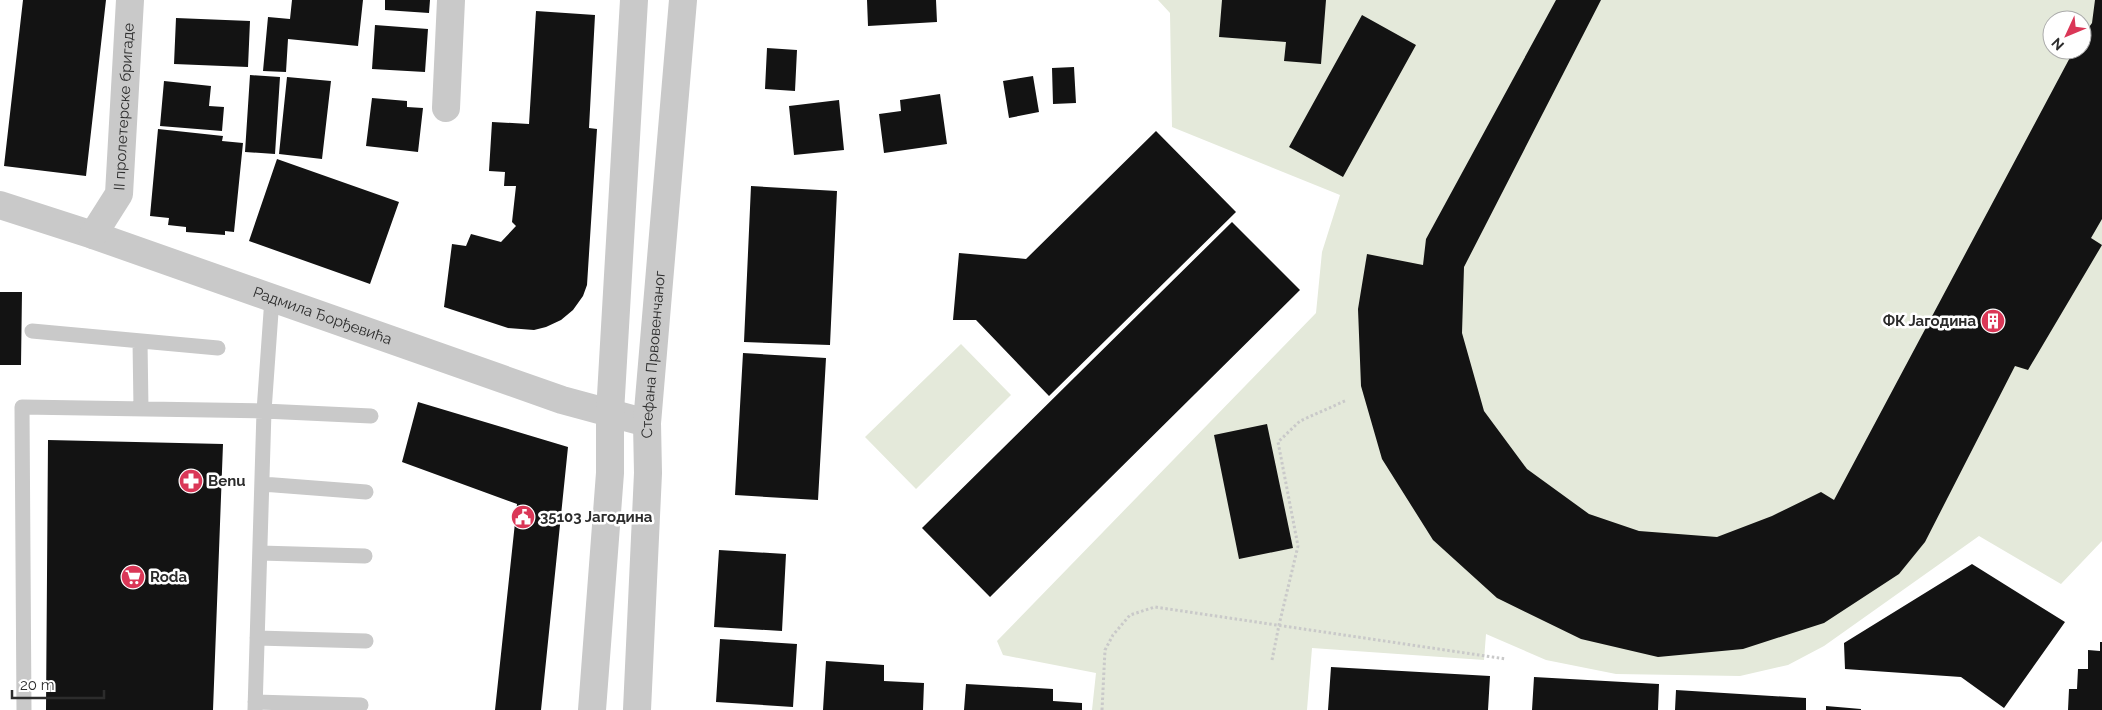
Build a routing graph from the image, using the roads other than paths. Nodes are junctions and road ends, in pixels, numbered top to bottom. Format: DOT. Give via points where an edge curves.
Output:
graph roads {
  1 [pos="130,0"];
  2 [pos="452,0"];
  3 [pos="634,0"];
  4 [pos="683,0"];
  5 [pos="446,108"];
  6 [pos="0,205"];
  7 [pos="93,235"];
  8 [pos="272,298"];
  9 [pos="32,331"];
  10 [pos="140,341"];
  11 [pos="218,348"];
  12 [pos="141,409"];
  13 [pos="264,411"];
  14 [pos="610,413"];
  15 [pos="371,416"];
  16 [pos="647,423"];
  17 [pos="262,484"];
  18 [pos="366,492"];
  19 [pos="260,554"];
  20 [pos="365,556"];
  21 [pos="257,638"];
  22 [pos="366,641"];
  23 [pos="362,705"];
  24 [pos="255,706"];
  25 [pos="24,710"];
  26 [pos="592,710"];
  27 [pos="637,710"];
  1 -- 7 [label="street, II пролетерске бригаде" via="119,194"];
  2 -- 5 [label="street"];
  3 -- 14 [label="street"];
  4 -- 16 [label="street, Стефана Првовенчаног"];
  6 -- 7 [label="street, Радмила Ђорђевића"];
  7 -- 8 [label="street, Радмила Ђорђевића"];
  8 -- 13 [label="lane"];
  8 -- 14 [label="street, Радмила Ђорђевића" via="562,400"];
  9 -- 10 [label="lane"];
  10 -- 11 [label="lane"];
  10 -- 12 [label="lane"];
  12 -- 13 [label="lane"];
  12 -- 25 [label="lane" via="22,407"];
  13 -- 15 [label="lane"];
  13 -- 17 [label="lane"];
  14 -- 16 [label="street, Радмила Ђорђевића"];
  14 -- 26 [label="street" via="610,474"];
  16 -- 27 [label="street, Стефана Првовенчаног" via="648,473"];
  17 -- 18 [label="lane"];
  17 -- 19 [label="lane"];
  19 -- 20 [label="lane"];
  19 -- 21 [label="lane"];
  21 -- 22 [label="lane"];
  21 -- 24 [label="lane"];
  23 -- 24 [label="lane"];
}
